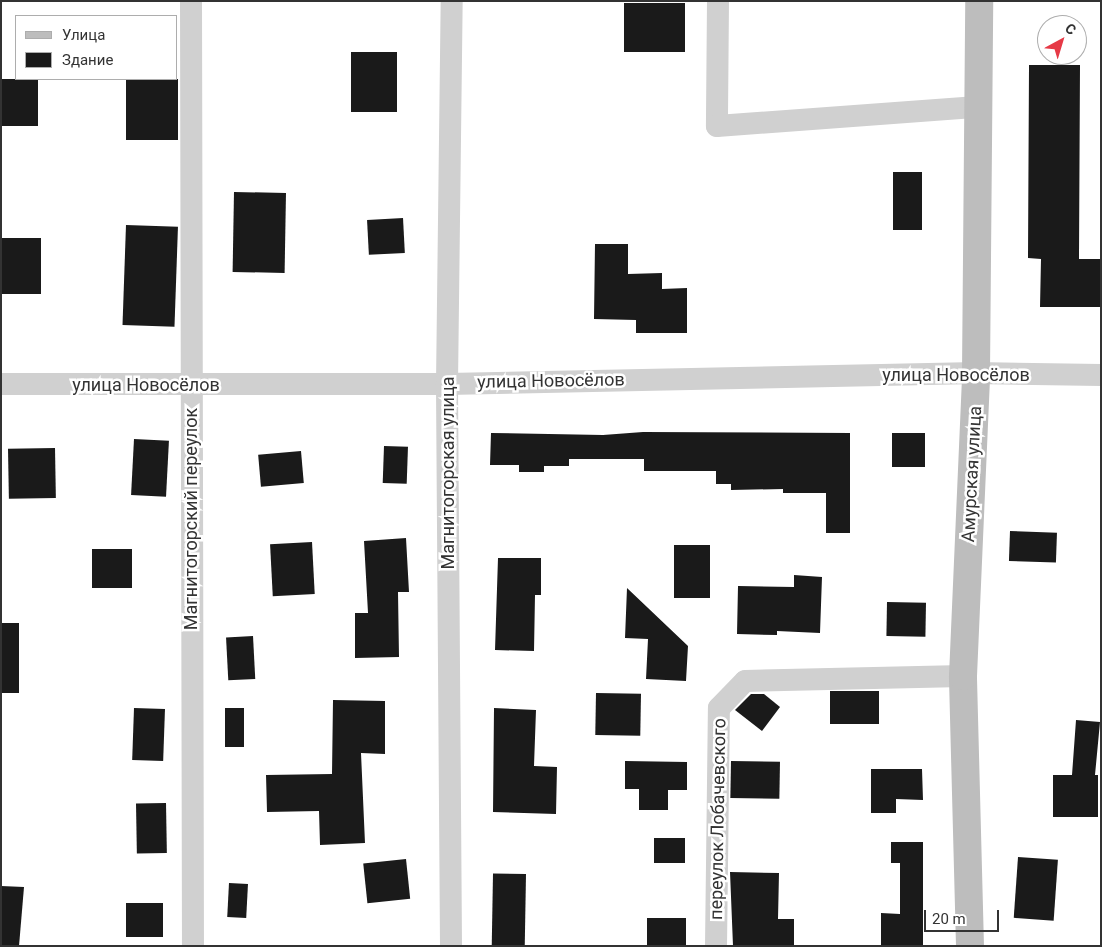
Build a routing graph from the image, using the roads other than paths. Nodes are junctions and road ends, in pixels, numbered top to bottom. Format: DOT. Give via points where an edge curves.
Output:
graph roads {
  1 [pos="190,1"];
  2 [pos="452,1"];
  3 [pos="718,1"];
  4 [pos="979,1"];
  5 [pos="978,107"];
  6 [pos="976,373"];
  7 [pos="1101,375"];
  8 [pos="1,384"];
  9 [pos="447,384"];
  10 [pos="190,385"];
  11 [pos="963,676"];
  12 [pos="193,946"];
  13 [pos="451,946"];
  14 [pos="716,946"];
  15 [pos="970,946"];
  1 -- 10 [label="street, Магнитогорский переулок"];
  2 -- 9 [label="street, Магнитогорская улица"];
  3 -- 5 [label="street" via="717,126"];
  4 -- 5 [label="street, Амурская улица"];
  5 -- 6 [label="street, Амурская улица"];
  6 -- 7 [label="street, улица Новосёлов"];
  6 -- 9 [label="street, улица Новосёлов"];
  6 -- 11 [label="street, Амурская улица"];
  8 -- 10 [label="street, улица Новосёлов"];
  9 -- 10 [label="street, улица Новосёлов"];
  9 -- 13 [label="street, Магнитогорская улица"];
  10 -- 12 [label="street, Магнитогорский переулок"];
  11 -- 14 [label="street, переулок Лобачевского" via="745,681 719,708"];
  11 -- 15 [label="street, Амурская улица"];
}
